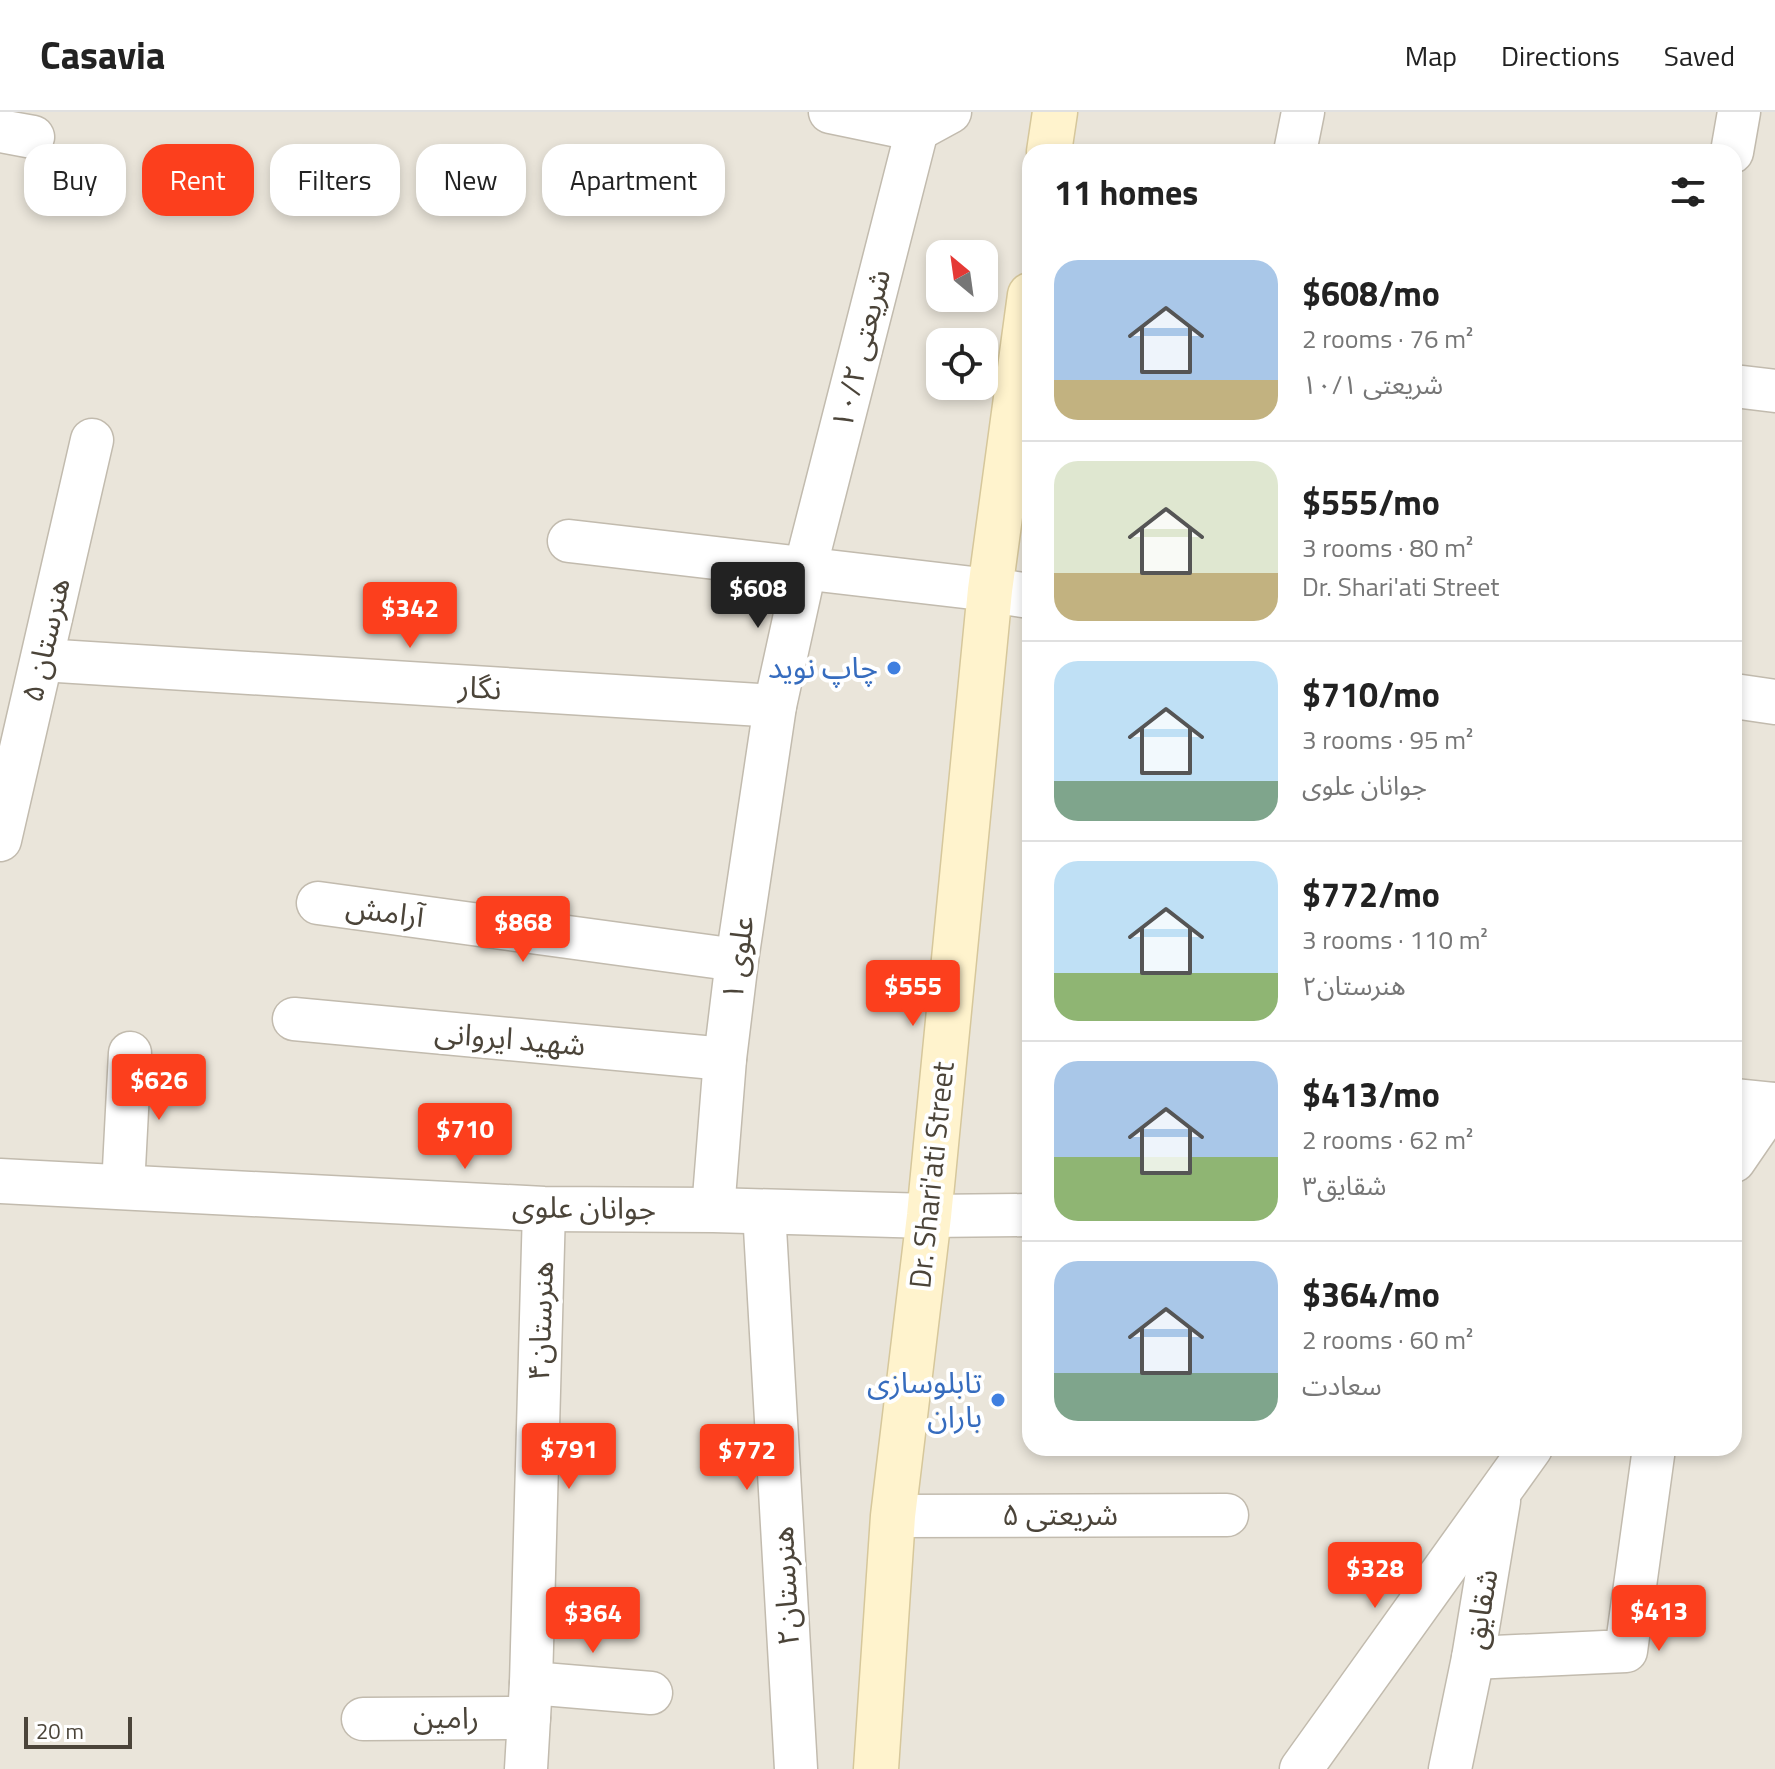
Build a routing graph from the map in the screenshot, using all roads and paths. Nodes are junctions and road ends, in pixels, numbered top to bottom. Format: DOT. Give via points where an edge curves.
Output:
graph roads {
  1 [pos="830,112"];
  2 [pos="1055,112"];
  3 [pos="1303,112"];
  4 [pos="1739,112"];
  5 [pos="934,121"];
  6 [pos="1050,144"];
  7 [pos="1297,144"];
  8 [pos="1733,144"];
  9 [pos="1742,387"];
  10 [pos="1775,391"];
  11 [pos="1022,414"];
  12 [pos="92,440"];
  13 [pos="569,541"];
  14 [pos="805,569"];
  15 [pos="1010,593"];
  16 [pos="42,660"];
  17 [pos="1742,697"];
  18 [pos="1775,702"];
  19 [pos="775,706"];
  20 [pos="0,840"];
  21 [pos="318,903"];
  22 [pos="737,960"];
  23 [pos="294,1019"];
  24 [pos="130,1053"];
  25 [pos="725,1059"];
  26 [pos="1761,1102"];
  27 [pos="1742,1144"];
  28 [pos="0,1181"];
  29 [pos="123,1187"];
  30 [pos="544,1209"];
  31 [pos="713,1210"];
  32 [pos="764,1211"];
  33 [pos="1022,1215"];
  34 [pos="929,1216"];
  35 [pos="1506,1456"];
  36 [pos="1525,1456"];
  37 [pos="1653,1456"];
  38 [pos="1501,1489"];
  39 [pos="1227,1515"];
  40 [pos="893,1516"];
  41 [pos="1473,1658"];
  42 [pos="651,1693"];
  43 [pos="530,1700"];
  44 [pos="363,1719"];
  45 [pos="526,1769"];
  46 [pos="796,1769"];
  47 [pos="876,1769"];
  48 [pos="1301,1769"];
  49 [pos="1450,1769"];
  1 -- 5 [label="street"];
  2 -- 6 [label="main road"];
  3 -- 7 [label="street"];
  4 -- 8 [label="street"];
  5 -- 14 [label="street, شریعتی ۱۰/۲"];
  9 -- 10 [label="street"];
  11 -- 15 [label="main road, Dr. Shari'ati Street"];
  12 -- 16 [label="street, هنرستان ۵"];
  13 -- 14 [label="street"];
  14 -- 15 [label="street"];
  14 -- 19 [label="street, شریعتی ۱۰/۲"];
  15 -- 34 [label="main road, Dr. Shari'ati Street"];
  16 -- 19 [label="street, نگار"];
  16 -- 20 [label="street, هنرستان ۵"];
  17 -- 18 [label="street"];
  19 -- 22 [label="street, علوی ۱"];
  21 -- 22 [label="street, آرامش"];
  22 -- 25 [label="street, علوی ۱"];
  23 -- 25 [label="street, شهید ایروانی"];
  24 -- 29 [label="street"];
  25 -- 31 [label="street, علوی ۱"];
  26 -- 27 [label="street"];
  28 -- 29 [label="street, جوانان علوی"];
  29 -- 30 [label="street, جوانان علوی"];
  30 -- 31 [label="street, جوانان علوی"];
  30 -- 43 [label="street, هنرستان۴"];
  31 -- 32 [label="street, جوانان علوی"];
  32 -- 34 [label="street, جوانان علوی"];
  32 -- 46 [label="street, هنرستان۲"];
  33 -- 34 [label="street"];
  34 -- 40 [label="main road, Dr. Shari'ati Street"];
  35 -- 38 [label="street, شقایق"];
  36 -- 38 [label="street"];
  37 -- 41 [label="street" via="1626,1651"];
  38 -- 41 [label="street, شقایق"];
  38 -- 48 [label="street"];
  39 -- 40 [label="street, شریعتی ۵"];
  40 -- 47 [label="main road, Dr. Shari'ati Street"];
  41 -- 49 [label="street, شقایق"];
  42 -- 43 [label="street, رامین"];
  43 -- 44 [label="street, رامین"];
  43 -- 45 [label="street, هنرستان۴"];
}
